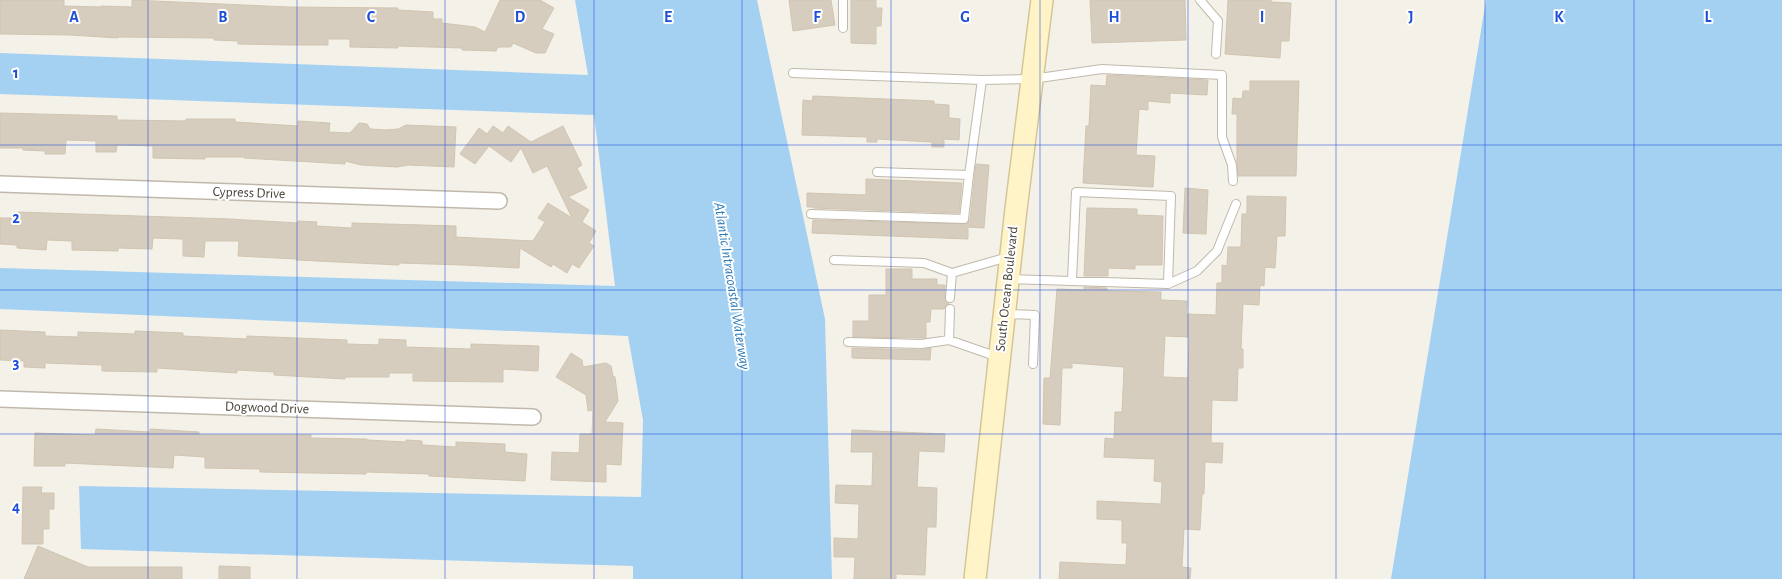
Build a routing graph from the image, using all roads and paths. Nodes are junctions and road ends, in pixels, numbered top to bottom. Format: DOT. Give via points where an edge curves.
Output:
graph roads {
  1 [pos="843,0"];
  2 [pos="1042,0"];
  3 [pos="1200,0"];
  4 [pos="843,28"];
  5 [pos="1216,54"];
  6 [pos="794,73"];
  7 [pos="1032,79"];
  8 [pos="982,80"];
  9 [pos="877,172"];
  10 [pos="969,174"];
  11 [pos="1233,181"];
  12 [pos="0,184"];
  13 [pos="499,201"];
  14 [pos="1236,204"];
  15 [pos="811,214"];
  16 [pos="1011,256"];
  17 [pos="834,260"];
  18 [pos="952,273"];
  19 [pos="1008,278"];
  20 [pos="1072,280"];
  21 [pos="1168,284"];
  22 [pos="950,298"];
  23 [pos="950,309"];
  24 [pos="1004,313"];
  25 [pos="949,340"];
  26 [pos="848,342"];
  27 [pos="1000,358"];
  28 [pos="1033,364"];
  29 [pos="0,399"];
  30 [pos="533,417"];
  31 [pos="975,579"];
  1 -- 4 [label="lane"];
  2 -- 7 [label="main road, South Ocean Boulevard"];
  3 -- 5 [label="lane" via="1218,21"];
  6 -- 8 [label="lane"];
  7 -- 8 [label="lane"];
  7 -- 11 [label="lane" via="1102,69 1222,75 1222,136 1232,165"];
  7 -- 16 [label="main road, South Ocean Boulevard"];
  8 -- 10 [label="lane"];
  9 -- 10 [label="lane"];
  10 -- 15 [label="lane" via="964,219"];
  12 -- 13 [label="street, Cypress Drive"];
  14 -- 21 [label="lane" via="1217,251 1197,270"];
  16 -- 18 [label="lane"];
  16 -- 19 [label="main road, South Ocean Boulevard"];
  17 -- 18 [label="lane" via="924,263"];
  18 -- 22 [label="lane"];
  19 -- 20 [label="lane"];
  19 -- 24 [label="main road, South Ocean Boulevard"];
  20 -- 21 [label="lane"];
  20 -- 21 [label="lane" via="1076,192 1172,196"];
  23 -- 25 [label="lane"];
  24 -- 27 [label="main road, South Ocean Boulevard"];
  24 -- 28 [label="lane" via="1035,315"];
  25 -- 26 [label="lane" via="921,344"];
  25 -- 27 [label="lane"];
  27 -- 31 [label="main road, South Ocean Boulevard"];
  29 -- 30 [label="street, Dogwood Drive"];
}
